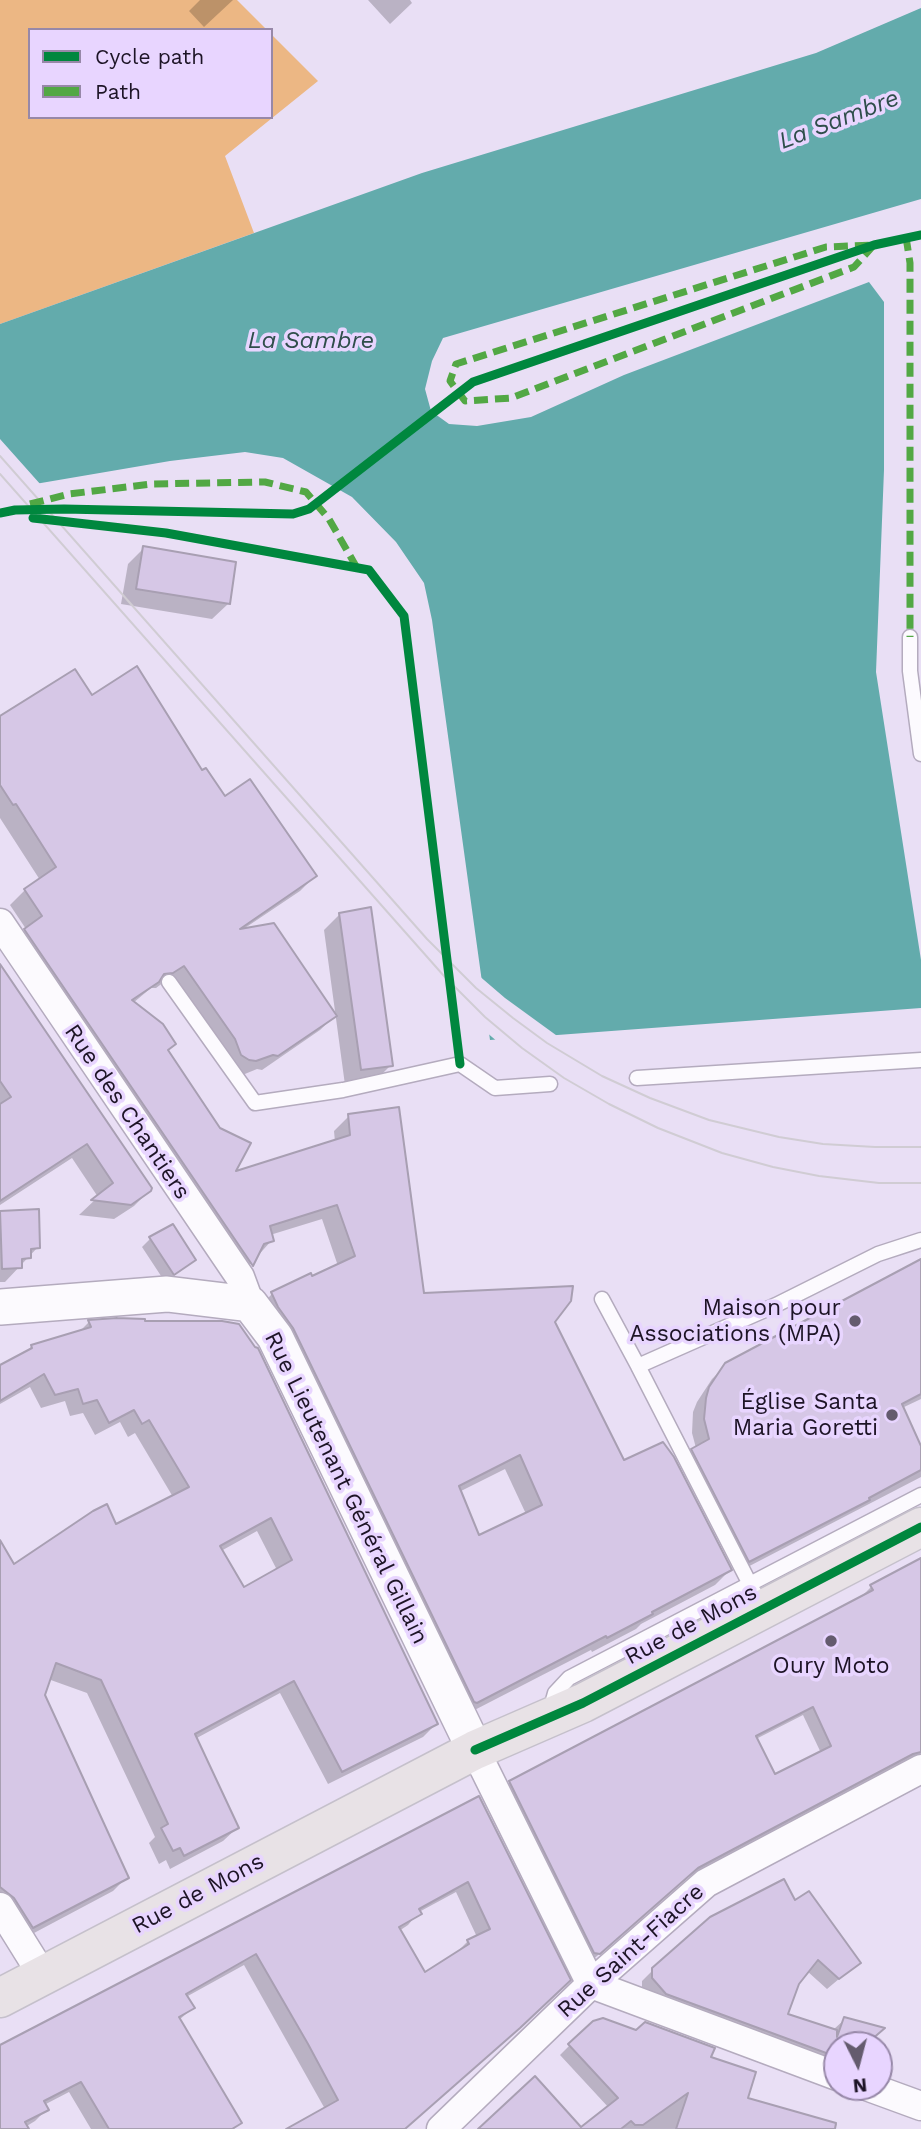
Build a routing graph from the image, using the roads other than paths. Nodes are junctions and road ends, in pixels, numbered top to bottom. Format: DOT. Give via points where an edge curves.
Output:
graph roads {
  1 [pos="910,637"];
  2 [pos="916,670"];
  3 [pos="921,754"];
  4 [pos="0,923"];
  5 [pos="169,982"];
  6 [pos="921,1060"];
  7 [pos="637,1078"];
  8 [pos="550,1084"];
  9 [pos="921,1240"];
  10 [pos="602,1299"];
  11 [pos="250,1304"];
  12 [pos="0,1307"];
  13 [pos="638,1366"];
  14 [pos="921,1495"];
  15 [pos="921,1527"];
  16 [pos="756,1597"];
  17 [pos="475,1749"];
  18 [pos="921,1769"];
  19 [pos="0,1907"];
  20 [pos="43,1976"];
  21 [pos="592,1984"];
  22 [pos="0,1998"];
  23 [pos="823,2071"];
  24 [pos="893,2096"];
  25 [pos="921,2106"];
  26 [pos="470,2119"];
  27 [pos="441,2129"];
  1 -- 2 [label="lane"];
  2 -- 3 [label="lane"];
  4 -- 11 [label="street, Rue des Chantiers" via="240,1277"];
  5 -- 8 [label="lane" via="255,1103 344,1090 460,1064 495,1087"];
  6 -- 7 [label="lane"];
  9 -- 13 [label="lane" via="878,1254 776,1306"];
  10 -- 13 [label="lane"];
  11 -- 12 [label="street" via="167,1294"];
  11 -- 17 [label="street, Rue Lieutenant Général Gillain" via="275,1337"];
  13 -- 16 [label="lane"];
  14 -- 16 [label="lane"];
  15 -- 16 [label="main road, Rue de Mons"];
  16 -- 17 [label="main road, Rue de Mons" via="583,1703"];
  17 -- 20 [label="main road, Rue de Mons"];
  17 -- 21 [label="street"];
  18 -- 21 [label="street, Rue Saint-Fiacre" via="706,1883"];
  19 -- 20 [label="street"];
  20 -- 22 [label="main road, Rue de Mons"];
  21 -- 23 [label="street"];
  21 -- 26 [label="street, Rue Saint-Fiacre"];
  24 -- 25 [label="street"];
  26 -- 27 [label="street, Rue Saint-Fiacre"];
}
